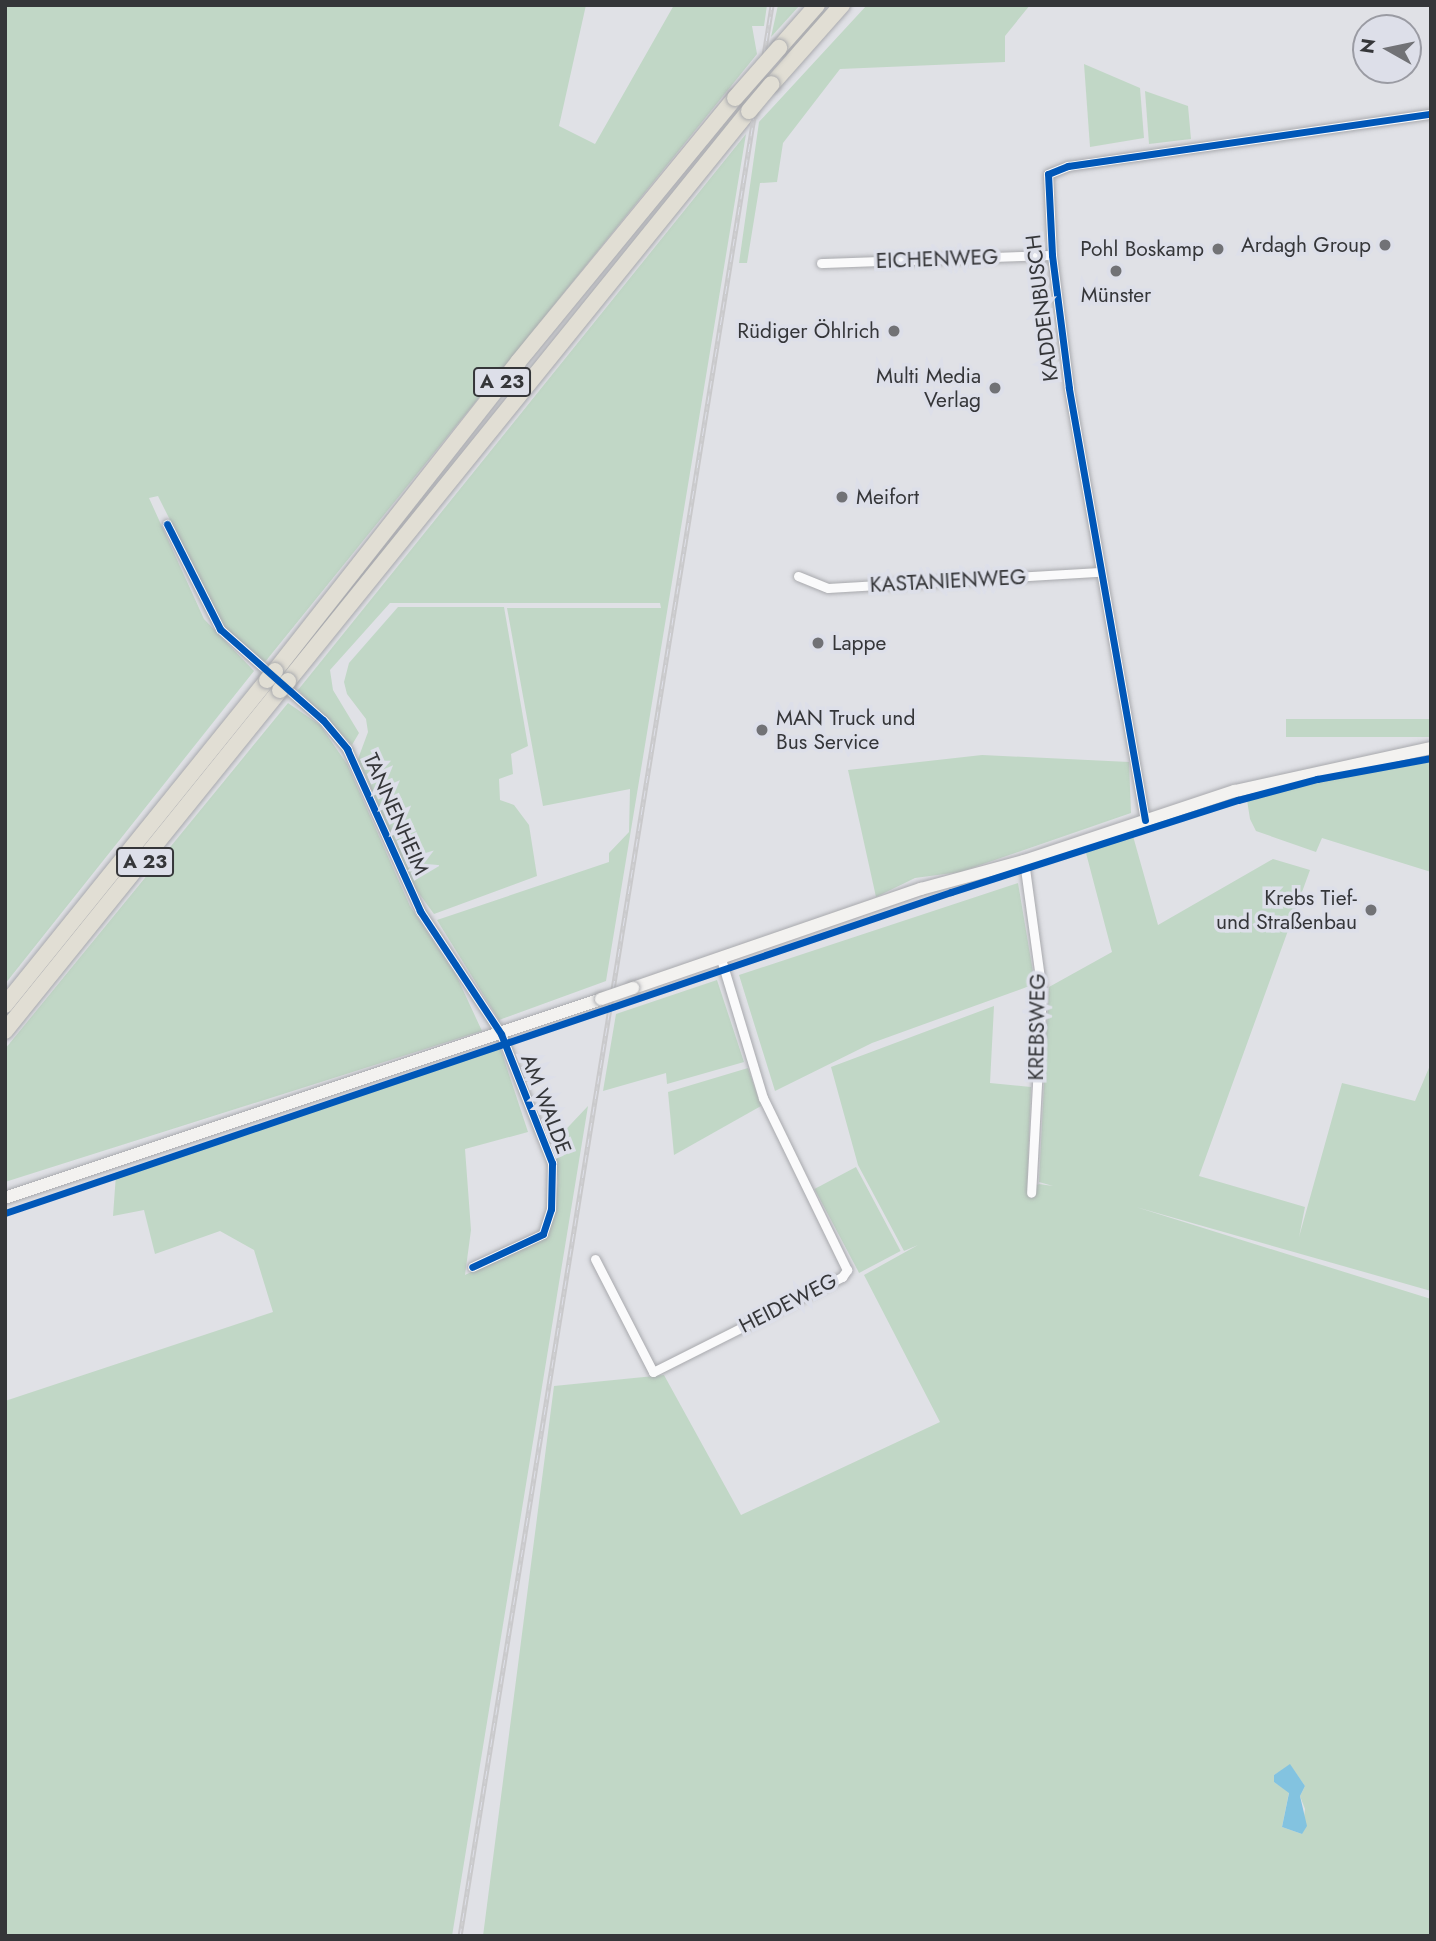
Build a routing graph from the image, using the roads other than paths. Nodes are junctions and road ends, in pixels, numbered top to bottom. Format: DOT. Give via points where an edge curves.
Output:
graph roads {
  1 [pos="817,5"];
  2 [pos="842,5"];
  3 [pos="1431,114"];
  4 [pos="1052,255"];
  5 [pos="821,263"];
  6 [pos="167,524"];
  7 [pos="1100,572"];
  8 [pos="798,576"];
  9 [pos="278,681"];
  10 [pos="1431,748"];
  11 [pos="1146,820"];
  12 [pos="1024,862"];
  13 [pos="721,959"];
  14 [pos="5,1006"];
  15 [pos="5,1031"];
  16 [pos="501,1034"];
  17 [pos="1031,1193"];
  18 [pos="5,1198"];
  19 [pos="595,1259"];
  20 [pos="472,1267"];
  1 -- 9 [label="highway, A 23, bridge" via="527,351"];
  2 -- 9 [label="highway, A 23, bridge" via="749,111"];
  3 -- 4 [label="street, KADDENBUSCH" via="1057,168 1046,180"];
  4 -- 5 [label="street, EICHENWEG"];
  4 -- 7 [label="street, KADDENBUSCH"];
  6 -- 16 [label="street, TANNENHEIM" via="220,629 323,720 347,749 420,911"];
  7 -- 8 [label="street, KASTANIENWEG" via="828,588"];
  7 -- 11 [label="street, KADDENBUSCH"];
  9 -- 14 [label="highway, A 23"];
  9 -- 15 [label="highway, A 23"];
  10 -- 11 [label="main road" via="1328,767"];
  11 -- 12 [label="main road"];
  12 -- 13 [label="main road" via="921,890"];
  12 -- 17 [label="street, KREBSWEG" via="1042,992"];
  13 -- 16 [label="main road, bridge"];
  13 -- 19 [label="street, HEIDEWEG" via="763,1098 847,1270 842,1277 653,1372"];
  16 -- 18 [label="main road"];
  16 -- 20 [label="street, AM WALDE" via="552,1163 551,1209 543,1234"];
}
